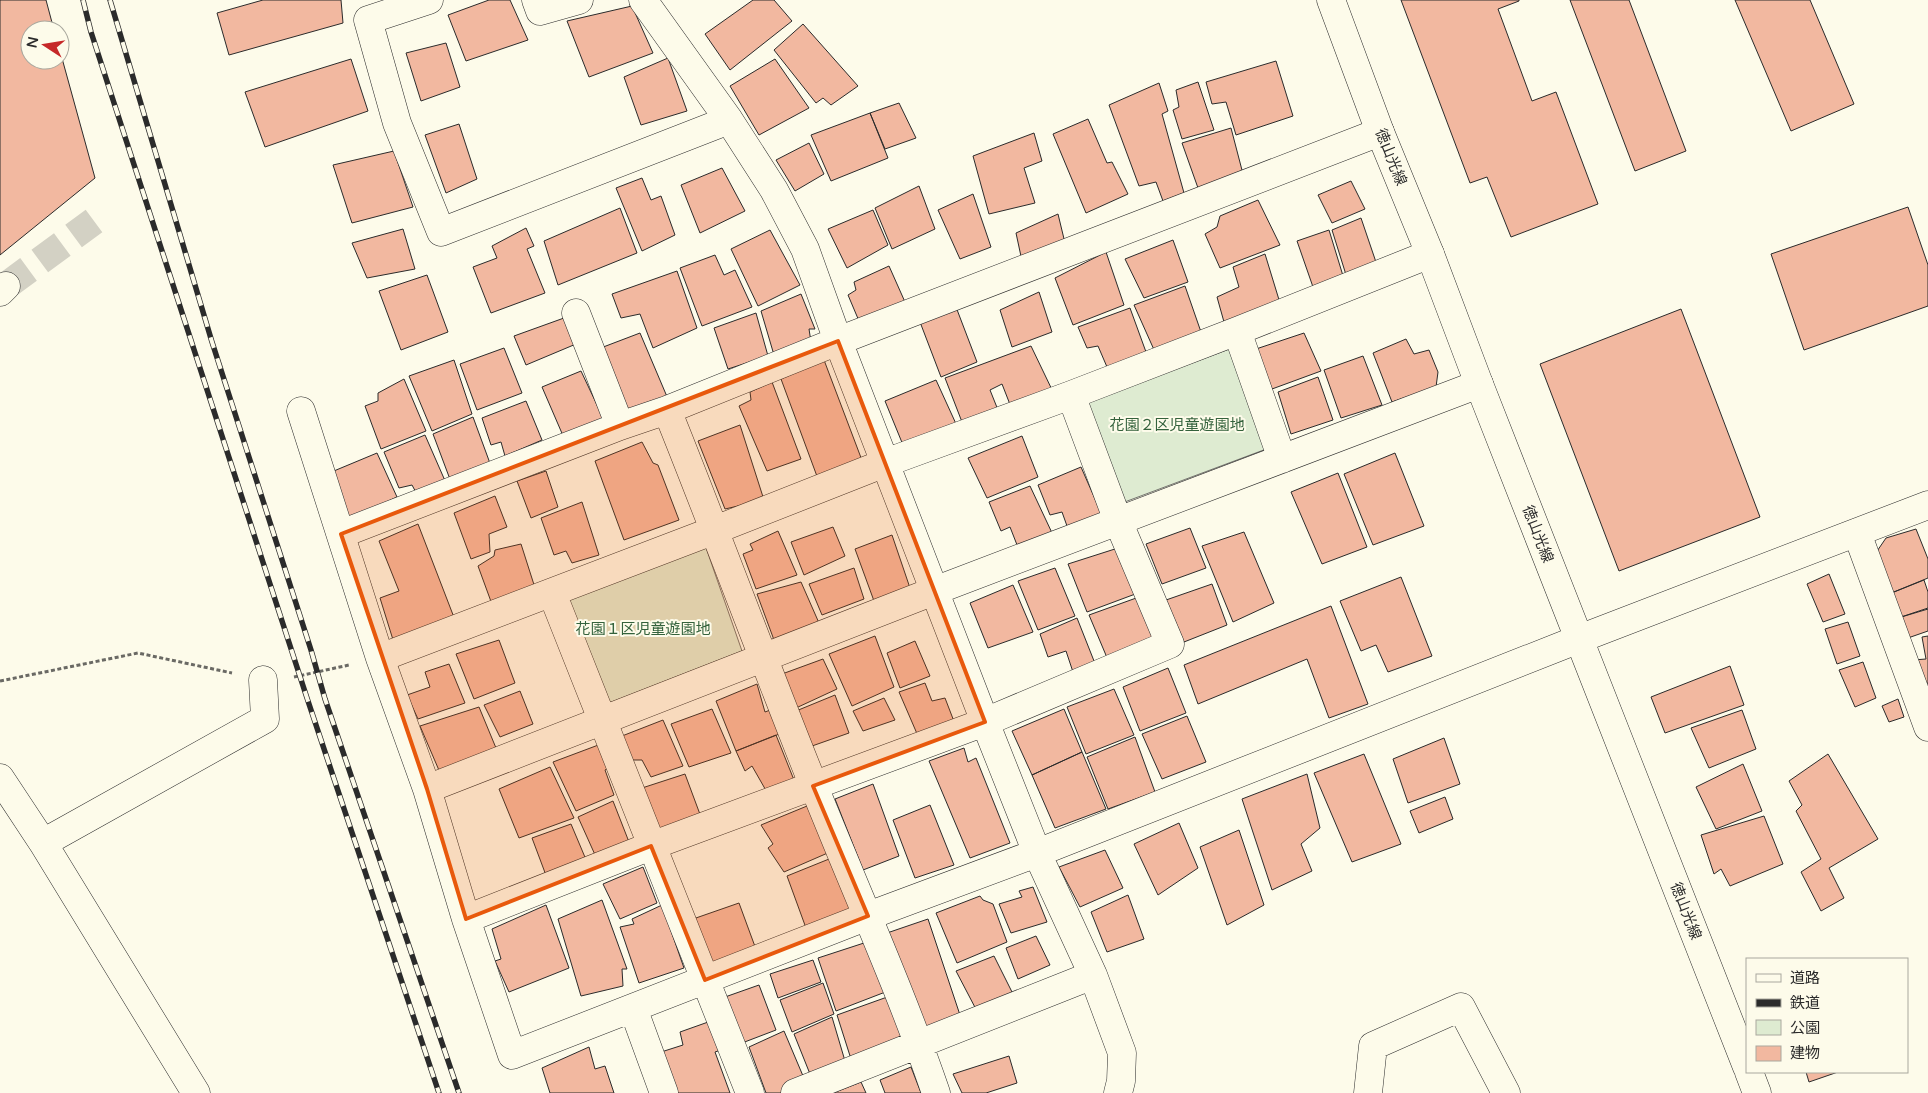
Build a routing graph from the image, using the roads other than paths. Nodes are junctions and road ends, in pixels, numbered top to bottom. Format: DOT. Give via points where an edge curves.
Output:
graph roads {
  1 [pos="429,0"];
  2 [pos="536,0"];
  3 [pos="578,0"];
  4 [pos="643,0"];
  5 [pos="1331,0"];
  6 [pos="730,120"];
  7 [pos="1380,132"];
  8 [pos="1430,254"];
  9 [pos="576,313"];
  10 [pos="1237,331"];
  11 [pos="838,342"];
  12 [pos="1479,384"];
  13 [pos="1071,395"];
  14 [pos="667,410"];
  15 [pos="301,411"];
  16 [pos="620,426"];
  17 [pos="1282,458"];
  18 [pos="885,463"];
  19 [pos="1928,506"];
  20 [pos="1118,521"];
  21 [pos="716,530"];
  22 [pos="1857,533"];
  23 [pos="341,534"];
  24 [pos="934,590"];
  25 [pos="552,594"];
  26 [pos="1578,639"];
  27 [pos="380,658"];
  28 [pos="763,658"];
  29 [pos="263,680"];
  30 [pos="602,722"];
  31 [pos="984,722"];
  32 [pos="1928,727"];
  33 [pos="0,778"];
  34 [pos="813,786"];
  35 [pos="427,789"];
  36 [pos="43,843"];
  37 [pos="651,846"];
  38 [pos="1037,853"];
  39 [pos="868,916"];
  40 [pos="466,919"];
  41 [pos="1094,975"];
  42 [pos="705,980"];
  43 [pos="633,1008"];
  44 [pos="920,1045"];
  45 [pos="1746,1064"];
  46 [pos="1749,1073"];
  47 [pos="196,1093"];
  48 [pos="664,1093"];
  49 [pos="750,1093"];
  50 [pos="795,1093"];
  51 [pos="936,1093"];
  52 [pos="1118,1093"];
  53 [pos="1368,1093"];
  54 [pos="1506,1093"];
  55 [pos="1757,1093"];
  1 -- 6 [label="street" via="368,20 397,123 441,232"];
  2 -- 3 [label="street" via="540,11"];
  4 -- 6 [label="street"];
  5 -- 7 [label="street, 徳山光線"];
  6 -- 11 [label="street" via="806,249"];
  7 -- 8 [label="street, 徳山光線"];
  7 -- 11 [label="street"];
  8 -- 10 [label="street"];
  8 -- 12 [label="street, 徳山光線"];
  9 -- 16 [label="street"];
  10 -- 13 [label="street"];
  10 -- 17 [label="street"];
  11 -- 14 [label="street"];
  11 -- 18 [label="street"];
  12 -- 17 [label="street"];
  12 -- 26 [label="street, 徳山光線"];
  13 -- 18 [label="street"];
  13 -- 20 [label="street"];
  14 -- 16 [label="street"];
  14 -- 21 [label="street"];
  15 -- 23 [label="street"];
  16 -- 23 [label="street"];
  17 -- 20 [label="street"];
  18 -- 21 [label="street"];
  18 -- 24 [label="street"];
  19 -- 22 [label="street"];
  20 -- 24 [label="street"];
  20 -- 31 [label="street" via="1170,644"];
  21 -- 25 [label="street"];
  21 -- 28 [label="street"];
  22 -- 26 [label="street"];
  22 -- 32 [label="street"];
  23 -- 27 [label="street"];
  24 -- 28 [label="street"];
  24 -- 31 [label="street"];
  25 -- 27 [label="street"];
  25 -- 30 [label="street"];
  26 -- 38 [label="street"];
  26 -- 45 [label="street, 徳山光線"];
  27 -- 35 [label="street"];
  28 -- 30 [label="street"];
  28 -- 34 [label="street"];
  29 -- 36 [label="street" via="265,719"];
  30 -- 35 [label="street"];
  30 -- 37 [label="street"];
  31 -- 34 [label="street"];
  31 -- 38 [label="street"];
  33 -- 36 [label="street"];
  34 -- 37 [label="street"];
  34 -- 39 [label="street"];
  35 -- 40 [label="street"];
  36 -- 47 [label="street"];
  37 -- 40 [label="street"];
  37 -- 42 [label="street"];
  38 -- 39 [label="street"];
  38 -- 41 [label="street"];
  39 -- 42 [label="street"];
  39 -- 44 [label="street"];
  40 -- 43 [label="street" via="512,1055"];
  41 -- 44 [label="street"];
  41 -- 52 [label="street" via="1122,1053"];
  42 -- 43 [label="street"];
  42 -- 49 [label="street"];
  43 -- 48 [label="street"];
  44 -- 50 [label="street"];
  44 -- 51 [label="street"];
  46 -- 55 [label="street"];
  53 -- 54 [label="street" via="1373,1046 1461,1007"];
}
